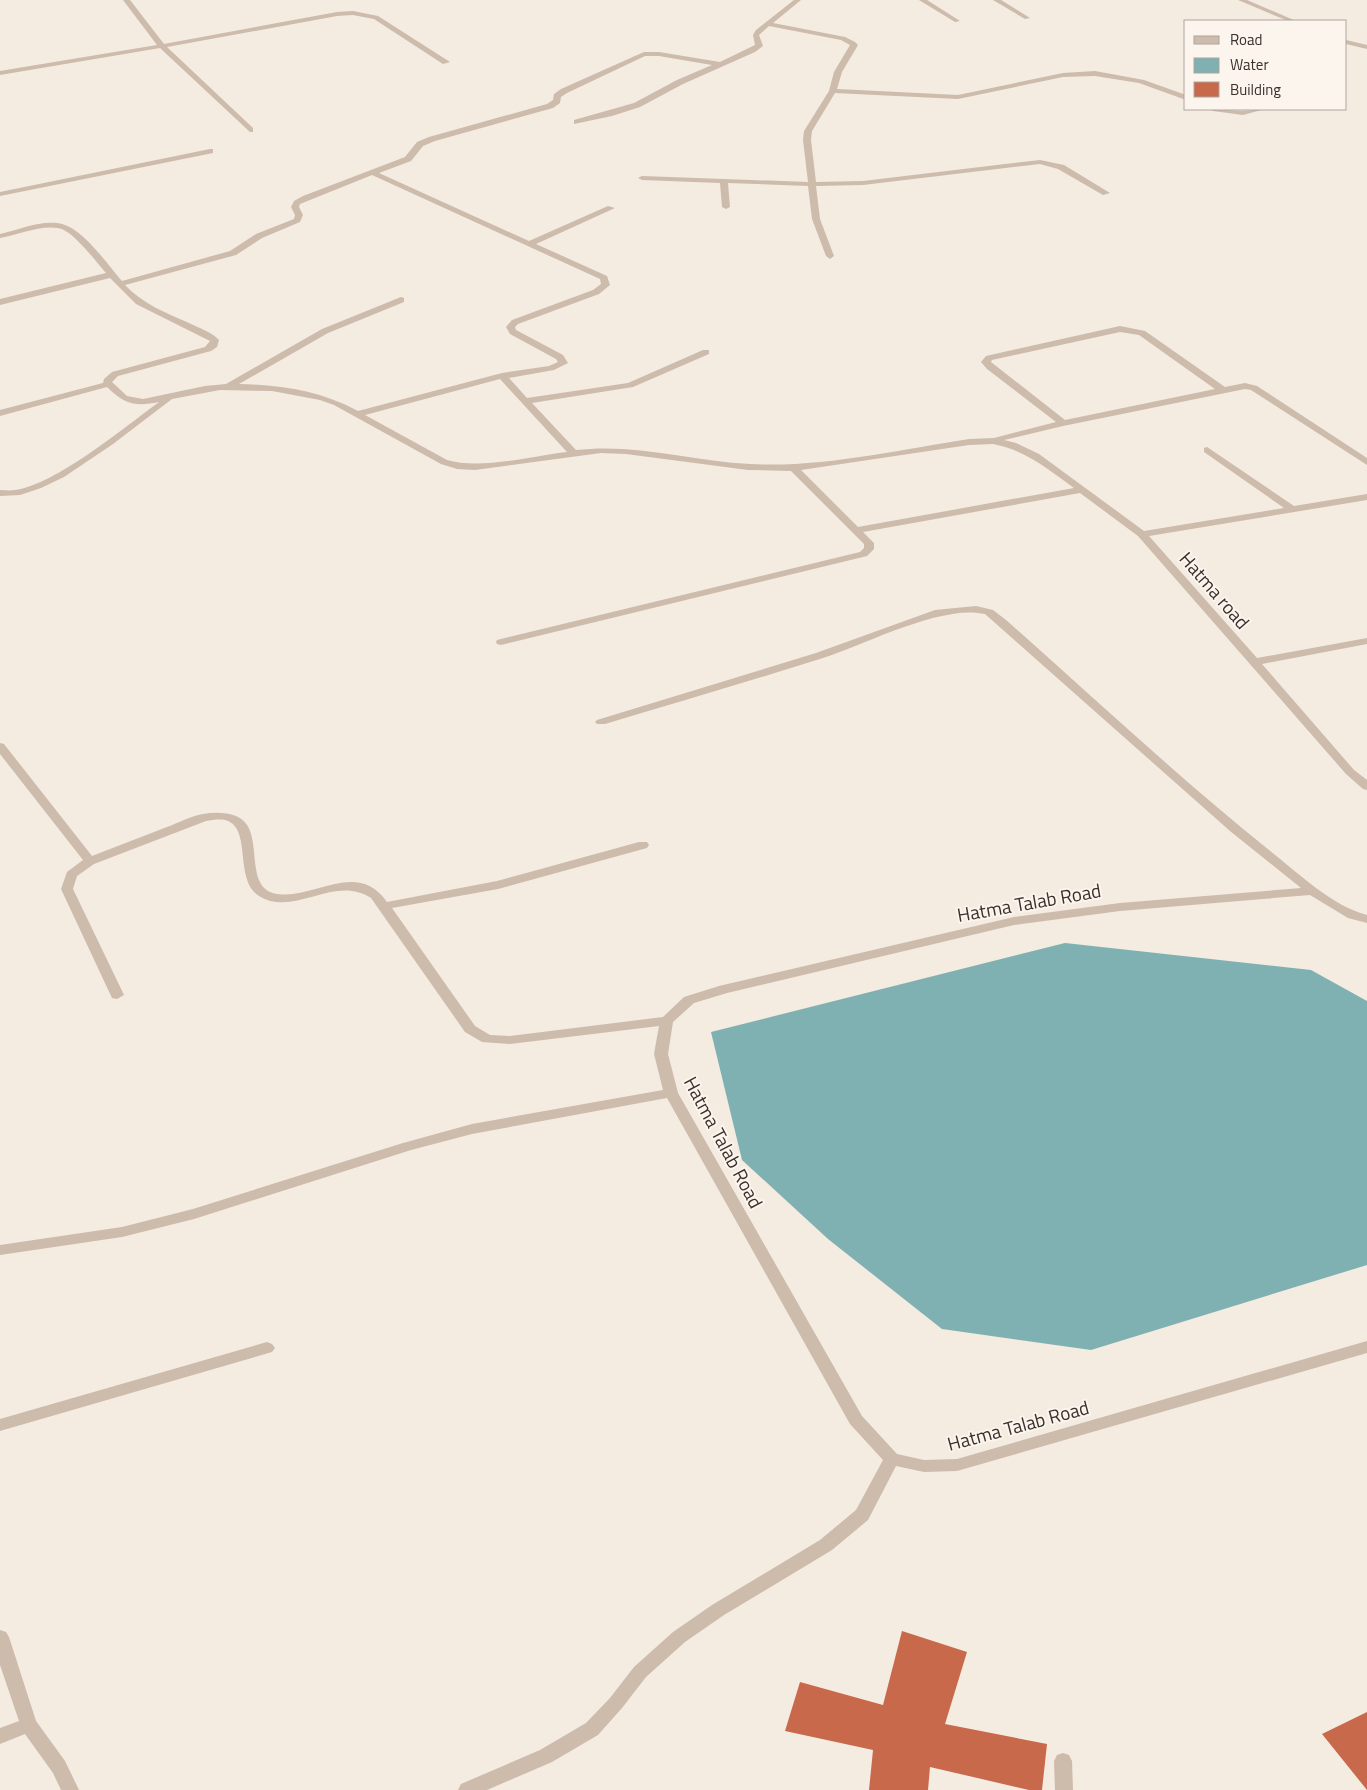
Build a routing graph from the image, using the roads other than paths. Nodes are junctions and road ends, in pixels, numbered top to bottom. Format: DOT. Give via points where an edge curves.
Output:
graph roads {
  1 [pos="126,0"];
  2 [pos="798,0"];
  3 [pos="922,0"];
  4 [pos="996,0"];
  5 [pos="1241,0"];
  6 [pos="1027,18"];
  7 [pos="1291,20"];
  8 [pos="957,21"];
  9 [pos="768,24"];
  10 [pos="1347,42"];
  11 [pos="162,46"];
  12 [pos="1367,47"];
  13 [pos="446,62"];
  14 [pos="720,64"];
  15 [pos="0,73"];
  16 [pos="833,91"];
  17 [pos="1184,97"];
  18 [pos="1219,110"];
  19 [pos="1257,110"];
  20 [pos="577,122"];
  21 [pos="250,130"];
  22 [pos="210,151"];
  23 [pos="373,173"];
  24 [pos="642,178"];
  25 [pos="724,181"];
  26 [pos="811,184"];
  27 [pos="1106,193"];
  28 [pos="0,194"];
  29 [pos="726,207"];
  30 [pos="611,208"];
  31 [pos="0,236"];
  32 [pos="529,244"];
  33 [pos="830,256"];
  34 [pos="110,275"];
  35 [pos="120,284"];
  36 [pos="401,300"];
  37 [pos="0,302"];
  38 [pos="706,352"];
  39 [pos="502,376"];
  40 [pos="109,384"];
  41 [pos="228,387"];
  42 [pos="1221,389"];
  43 [pos="174,396"];
  44 [pos="526,401"];
  45 [pos="0,413"];
  46 [pos="357,414"];
  47 [pos="1063,423"];
  48 [pos="993,441"];
  49 [pos="1207,450"];
  50 [pos="573,453"];
  51 [pos="1367,462"];
  52 [pos="794,468"];
  53 [pos="1082,490"];
  54 [pos="0,493"];
  55 [pos="1367,497"];
  56 [pos="1292,509"];
  57 [pos="856,530"];
  58 [pos="1142,534"];
  59 [pos="1367,641"];
  60 [pos="501,642"];
  61 [pos="1255,662"];
  62 [pos="601,722"];
  63 [pos="0,746"];
  64 [pos="1367,786"];
  65 [pos="643,845"];
  66 [pos="90,862"];
  67 [pos="1312,891"];
  68 [pos="384,906"];
  69 [pos="1352,915"];
  70 [pos="1367,919"];
  71 [pos="1367,928"];
  72 [pos="117,995"];
  73 [pos="667,1020"];
  74 [pos="671,1093"];
  75 [pos="0,1250"];
  76 [pos="1367,1347"];
  77 [pos="267,1348"];
  78 [pos="0,1425"];
  79 [pos="892,1459"];
  80 [pos="0,1637"];
  81 [pos="29,1725"];
  82 [pos="0,1736"];
  83 [pos="1063,1761"];
  84 [pos="70,1790"];
  85 [pos="467,1790"];
  86 [pos="1064,1790"];
  1 -- 11 [label="street"];
  2 -- 9 [label="street"];
  3 -- 8 [label="street"];
  4 -- 6 [label="street"];
  5 -- 7 [label="street"];
  9 -- 14 [label="street" via="756,35 759,46"];
  9 -- 16 [label="street" via="843,38 853,43 838,72"];
  10 -- 12 [label="street"];
  11 -- 13 [label="street" via="353,13 376,17"];
  11 -- 15 [label="street"];
  11 -- 21 [label="street"];
  14 -- 20 [label="street" via="636,105"];
  14 -- 23 [label="street" via="644,54 564,91 550,106 432,139 420,144 408,159"];
  16 -- 17 [label="street" via="958,97 1064,75 1096,74 1141,80"];
  16 -- 26 [label="street" via="808,131"];
  18 -- 19 [label="street" via="1243,114"];
  22 -- 28 [label="street"];
  23 -- 32 [label="street"];
  23 -- 35 [label="street" via="297,203 297,220 259,236 233,252"];
  24 -- 25 [label="street"];
  25 -- 26 [label="street"];
  25 -- 29 [label="street"];
  26 -- 27 [label="street" via="871,182 1040,162 1061,167"];
  26 -- 33 [label="street" via="816,219"];
  30 -- 32 [label="street"];
  31 -- 34 [label="street" via="62,226 73,231"];
  32 -- 39 [label="street" via="604,278 606,285 510,327 513,332 560,357 563,363"];
  34 -- 35 [label="street"];
  34 -- 37 [label="street"];
  35 -- 40 [label="street" via="143,305 215,340 208,349 115,374 109,377"];
  36 -- 41 [label="street" via="325,331"];
  38 -- 44 [label="street" via="630,385"];
  39 -- 44 [label="street"];
  39 -- 46 [label="street"];
  40 -- 43 [label="street" via="125,399 146,401"];
  40 -- 45 [label="street"];
  41 -- 43 [label="street"];
  41 -- 46 [label="street" via="318,395"];
  42 -- 47 [label="street"];
  42 -- 47 [label="street" via="1142,332 1132,330 1120,329 989,358 986,362 990,367"];
  42 -- 51 [label="street" via="1254,388"];
  43 -- 54 [label="street" via="59,477 22,493"];
  44 -- 50 [label="street"];
  46 -- 50 [label="street" via="444,462 458,466 492,466"];
  47 -- 48 [label="street"];
  48 -- 52 [label="street"];
  48 -- 53 [label="street, Hatma road" via="1013,445 1036,456"];
  49 -- 56 [label="street"];
  50 -- 52 [label="street" via="626,451 748,467"];
  52 -- 57 [label="street"];
  53 -- 57 [label="street"];
  53 -- 58 [label="street, Hatma road"];
  55 -- 56 [label="street"];
  56 -- 58 [label="street"];
  57 -- 60 [label="street" via="868,543 869,549 863,554"];
  58 -- 61 [label="street, Hatma road"];
  59 -- 61 [label="street"];
  61 -- 64 [label="street, Hatma road" via="1350,772"];
  62 -- 67 [label="street" via="820,655 939,612 976,608 989,612 1002,622 1234,828"];
  63 -- 66 [label="street"];
  65 -- 68 [label="street" via="498,885"];
  66 -- 68 [label="street" via="204,817 220,815 236,818 244,828 253,880 263,893 279,899 338,886 355,886 373,893"];
  66 -- 72 [label="street" via="73,870 67,889"];
  67 -- 69 [label="street"];
  67 -- 73 [label="street, Hatma Talab Road" via="1120,907 1014,921 724,989 689,1000"];
  68 -- 73 [label="street" via="470,1029 487,1040 510,1040"];
  69 -- 70 [label="street"];
  69 -- 71 [label="street"];
  73 -- 74 [label="street, Hatma Talab Road" via="662,1054"];
  74 -- 75 [label="street" via="472,1129 194,1214 122,1232"];
  74 -- 79 [label="street, Hatma Talab Road" via="856,1420"];
  76 -- 79 [label="street, Hatma Talab Road" via="957,1465 924,1466"];
  77 -- 78 [label="street"];
  79 -- 85 [label="street" via="862,1515 826,1545 718,1610 680,1637 640,1672 592,1730 546,1756"];
  80 -- 81 [label="street"];
  81 -- 82 [label="street"];
  81 -- 84 [label="street" via="59,1767"];
  83 -- 86 [label="street"];
}
